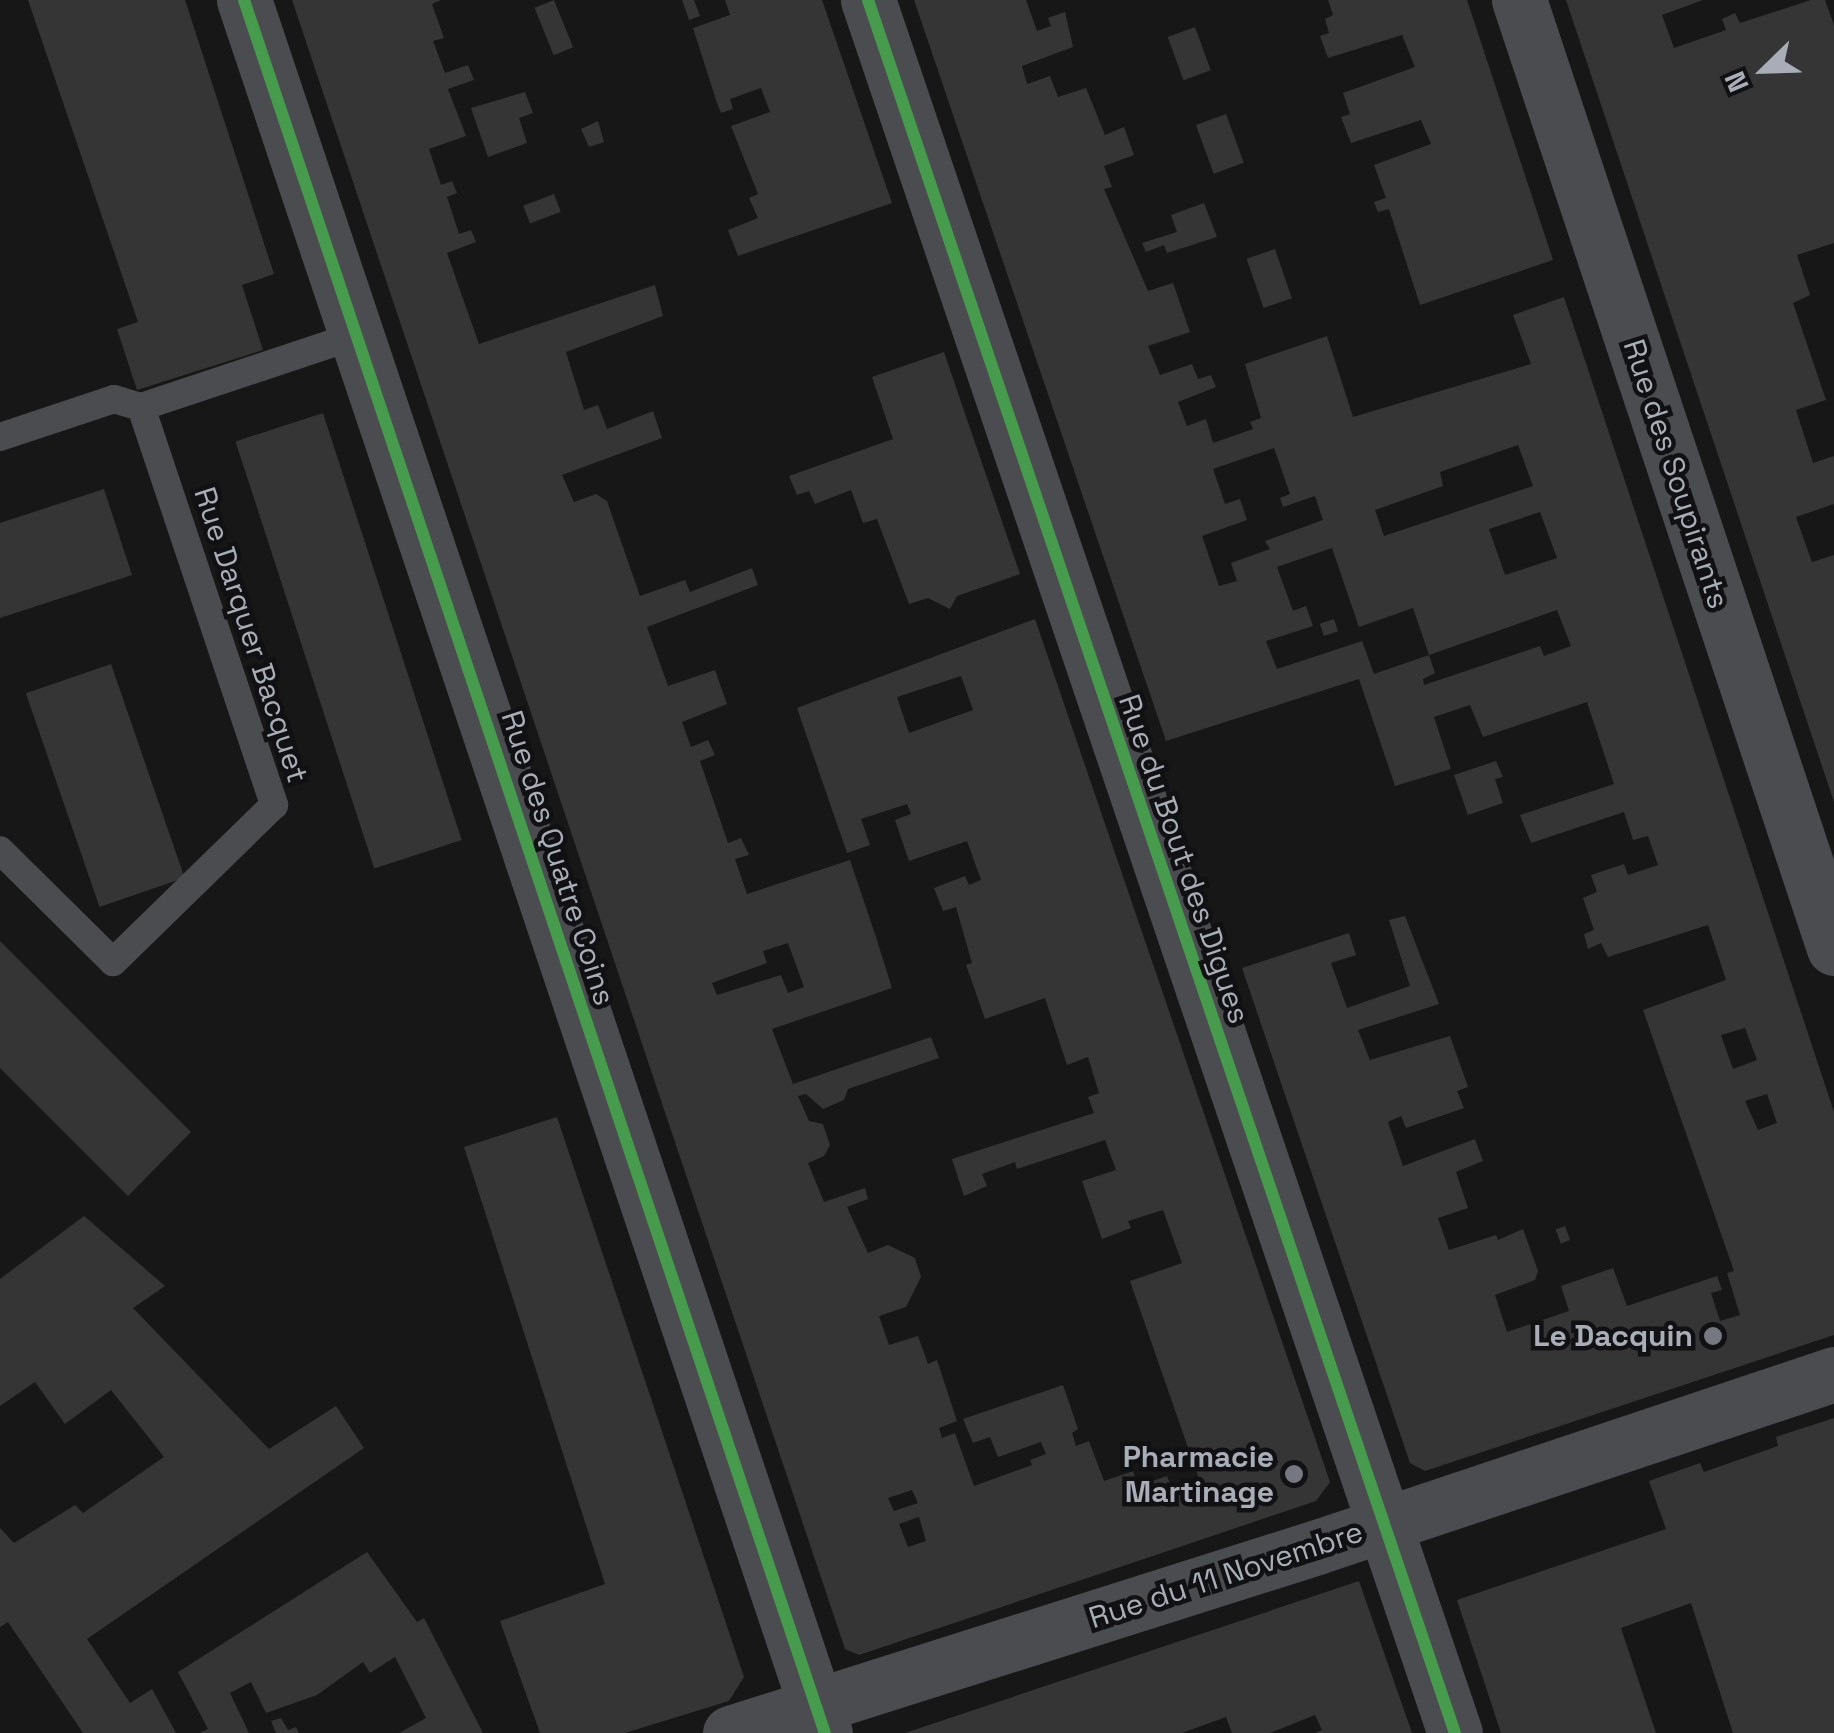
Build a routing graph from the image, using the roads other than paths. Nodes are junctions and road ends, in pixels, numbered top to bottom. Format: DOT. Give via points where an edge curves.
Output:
graph roads {
  1 [pos="244,0"];
  2 [pos="868,0"];
  3 [pos="1519,0"];
  4 [pos="357,335"];
  5 [pos="141,407"];
  6 [pos="0,437"];
  7 [pos="0,850"];
  8 [pos="1834,948"];
  9 [pos="1834,1374"];
  10 [pos="1384,1525"];
  11 [pos="820,1719"];
  12 [pos="730,1733"];
  13 [pos="1455,1733"];
  1 -- 4 [label="street, Rue des Quatre Coins"];
  2 -- 10 [label="street, Rue du Bout des Digues"];
  3 -- 8 [label="street, Rue des Soupirants"];
  4 -- 5 [label="lane"];
  4 -- 11 [label="street, Rue des Quatre Coins"];
  5 -- 6 [label="lane" via="114,399"];
  5 -- 7 [label="lane, Rue Darquer Bacquet" via="274,804 113,962"];
  9 -- 10 [label="street, Rue du 11 Novembre"];
  10 -- 11 [label="street, Rue du 11 Novembre"];
  10 -- 13 [label="street, Rue du Bout des Digues"];
  11 -- 12 [label="street, Rue du 11 Novembre"];
}
